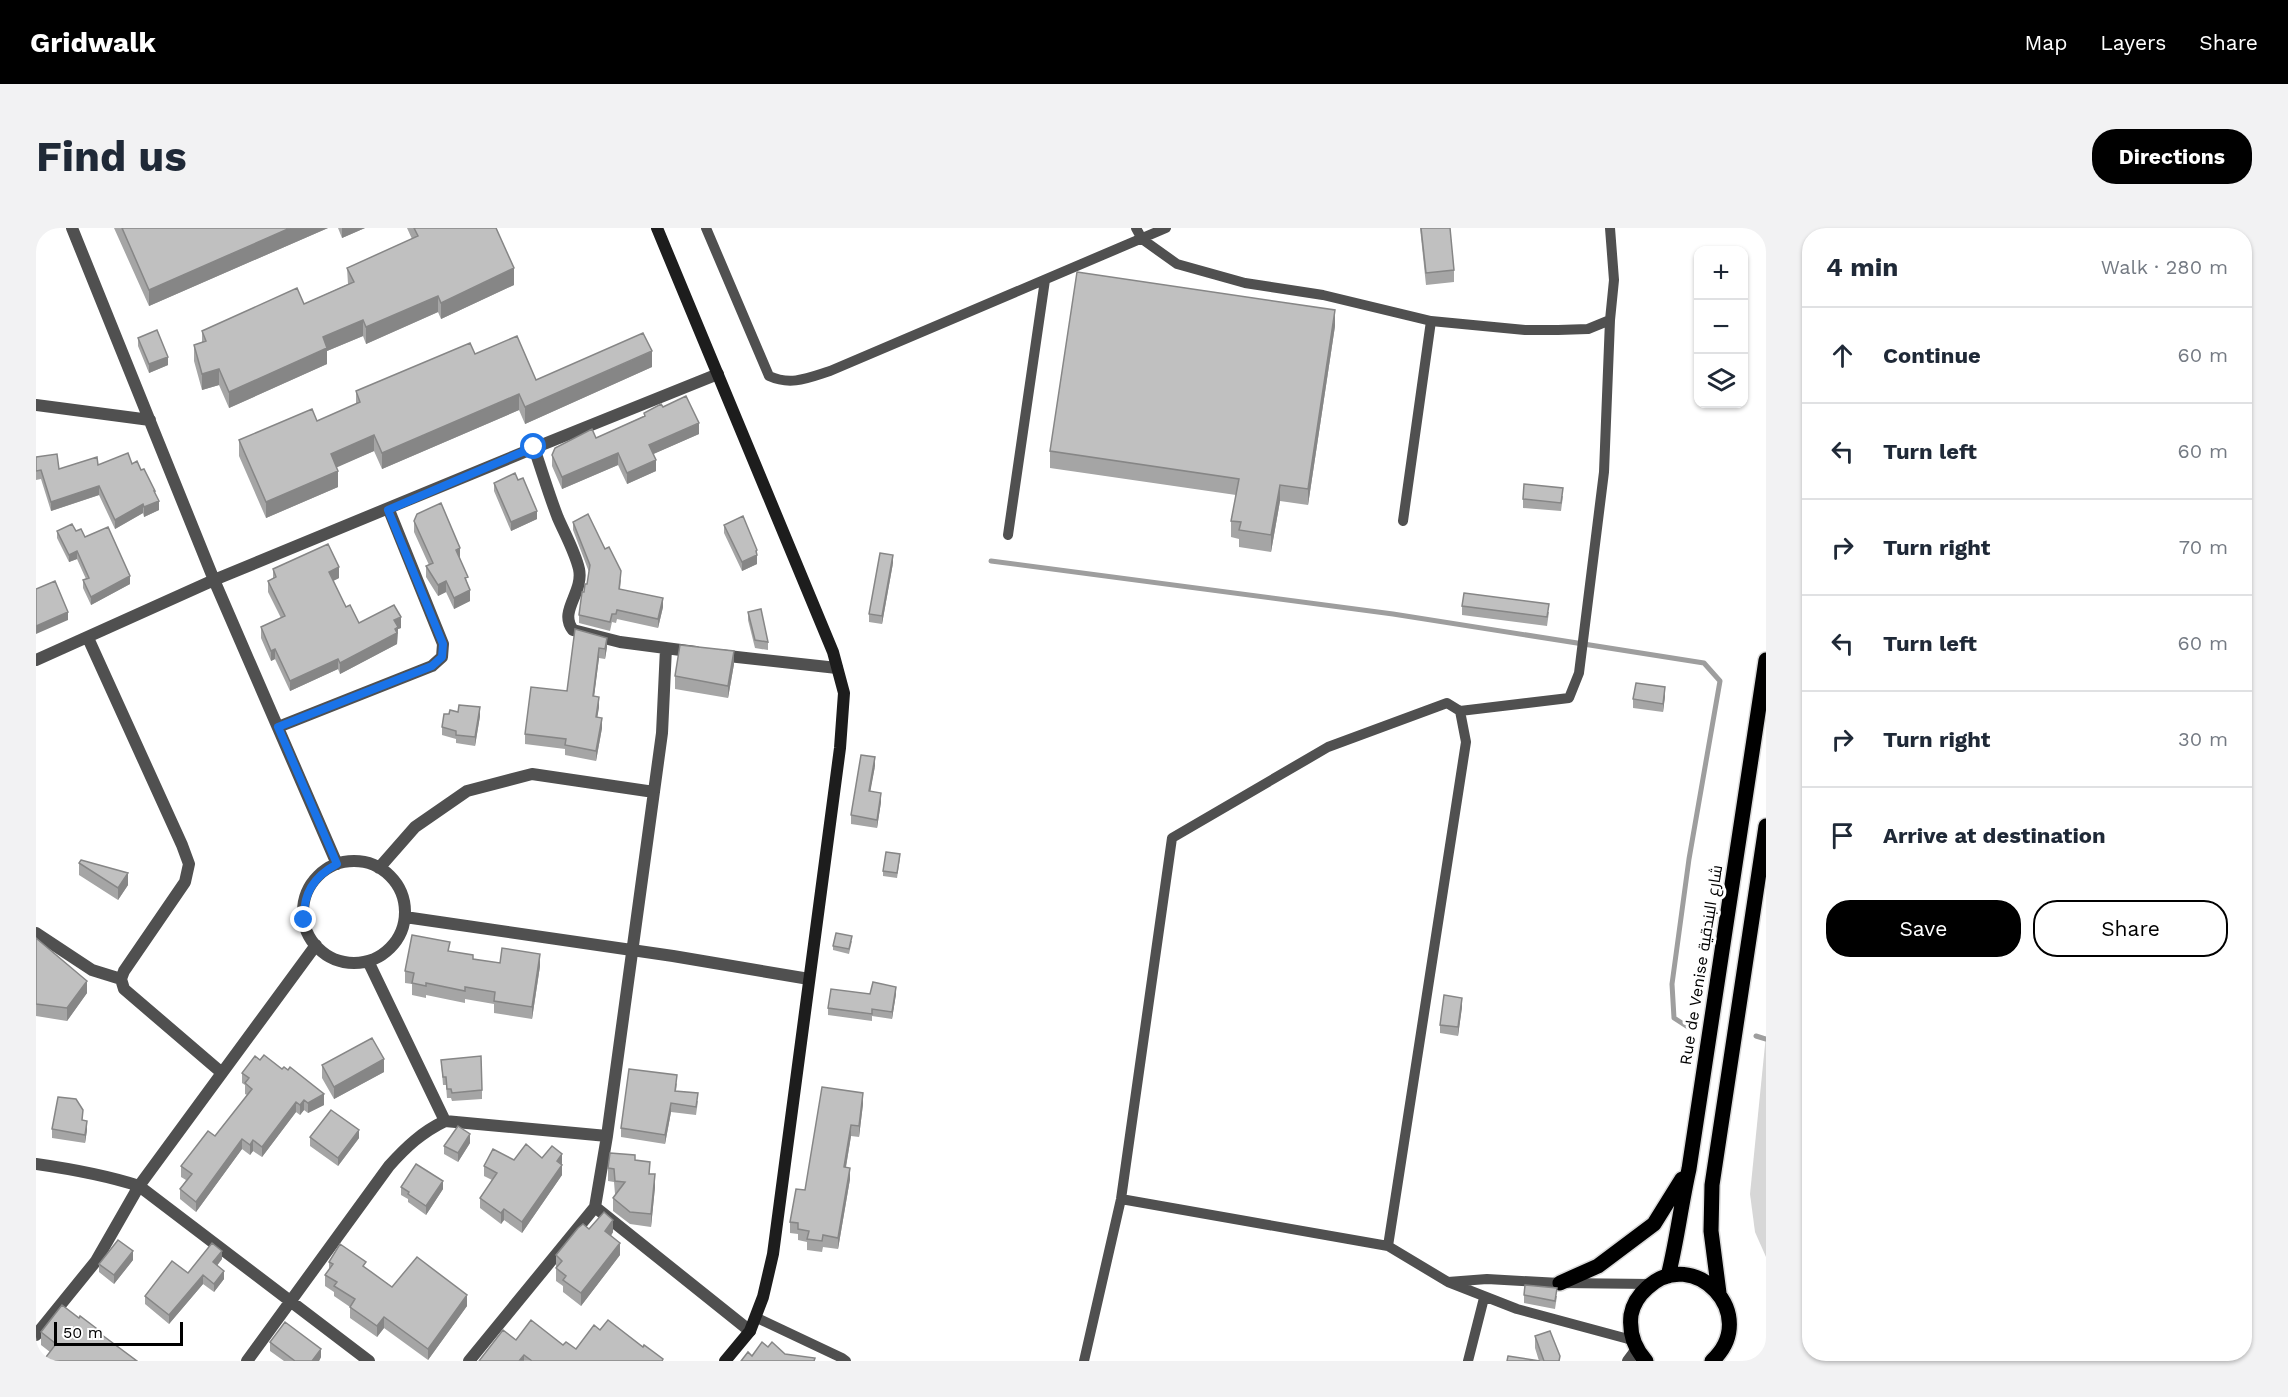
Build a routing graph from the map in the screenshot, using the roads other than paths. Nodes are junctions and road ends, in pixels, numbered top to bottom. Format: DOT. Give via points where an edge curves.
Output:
graph roads {
  1 [pos="72,228"];
  2 [pos="657,228"];
  3 [pos="706,228"];
  4 [pos="1136,228"];
  5 [pos="1166,228"];
  6 [pos="1610,228"];
  7 [pos="1142,239"];
  8 [pos="1045,280"];
  9 [pos="1610,320"];
  10 [pos="1431,321"];
  11 [pos="718,374"];
  12 [pos="36,405"];
  13 [pos="150,420"];
  14 [pos="534,447"];
  15 [pos="388,510"];
  16 [pos="1403,521"];
  17 [pos="1008,535"];
  18 [pos="214,580"];
  19 [pos="88,638"];
  20 [pos="666,648"];
  21 [pos="36,660"];
  22 [pos="1766,660"];
  23 [pos="837,668"];
  24 [pos="1460,711"];
  25 [pos="278,727"];
  26 [pos="654,792"];
  27 [pos="1766,825"];
  28 [pos="337,864"];
  29 [pos="379,868"];
  30 [pos="405,917"];
  31 [pos="36,933"];
  32 [pos="316,945"];
  33 [pos="631,950"];
  34 [pos="368,961"];
  35 [pos="121,979"];
  36 [pos="809,979"];
  37 [pos="222,1073"];
  38 [pos="445,1121"];
  39 [pos="608,1136"];
  40 [pos="36,1164"];
  41 [pos="1689,1169"];
  42 [pos="139,1186"];
  43 [pos="1121,1199"];
  44 [pos="595,1207"];
  45 [pos="1388,1246"];
  46 [pos="1668,1276"];
  47 [pos="1448,1282"];
  48 [pos="1560,1283"];
  49 [pos="1651,1284"];
  50 [pos="1719,1293"];
  51 [pos="1484,1298"];
  52 [pos="291,1302"];
  53 [pos="755,1317"];
  54 [pos="750,1331"];
  55 [pos="36,1335"];
  56 [pos="1636,1353"];
  57 [pos="1716,1359"];
  58 [pos="247,1361"];
  59 [pos="369,1361"];
  60 [pos="470,1361"];
  61 [pos="725,1361"];
  62 [pos="846,1361"];
  63 [pos="1084,1361"];
  64 [pos="1468,1361"];
  1 -- 13 [label="street"];
  2 -- 11 [label="street"];
  3 -- 8 [label="lane" via="769,376 781,381 796,382 831,371"];
  4 -- 7 [label="lane"];
  5 -- 7 [label="lane"];
  6 -- 9 [label="lane" via="1614,280"];
  7 -- 8 [label="lane"];
  7 -- 10 [label="lane" via="1177,264 1245,283 1323,295"];
  8 -- 17 [label="lane"];
  9 -- 10 [label="lane" via="1588,329 1558,330"];
  9 -- 24 [label="lane" via="1604,472 1579,673 1569,698"];
  10 -- 16 [label="lane"];
  11 -- 14 [label="street"];
  11 -- 23 [label="street"];
  12 -- 13 [label="street"];
  13 -- 18 [label="street"];
  14 -- 15 [label="street"];
  14 -- 20 [label="street" via="579,570 579,589 569,607 570,626 620,642"];
  15 -- 18 [label="street"];
  15 -- 25 [label="street" via="443,644 442,657 432,666"];
  18 -- 19 [label="street"];
  18 -- 25 [label="street"];
  19 -- 21 [label="street"];
  19 -- 35 [label="street" via="189,864 186,882"];
  20 -- 23 [label="street"];
  20 -- 26 [label="street" via="662,733"];
  22 -- 41 [label="main road, Rue de Venise شارع البندقية"];
  23 -- 36 [label="street" via="844,693 840,748"];
  24 -- 43 [label="lane" via="1447,703 1329,747 1173,838"];
  24 -- 45 [label="lane" via="1466,742"];
  25 -- 28 [label="street"];
  26 -- 29 [label="street" via="532,774 466,790 415,828"];
  26 -- 33 [label="street"];
  27 -- 50 [label="main road" via="1712,1185 1711,1231"];
  28 -- 29 [label="street" via="366,862"];
  28 -- 32 [label="street" via="314,881 303,906 308,934"];
  29 -- 30 [label="street" via="399,888"];
  30 -- 33 [label="street"];
  30 -- 34 [label="street" via="393,945"];
  31 -- 35 [label="street" via="92,969"];
  32 -- 34 [label="street" via="339,961"];
  32 -- 37 [label="street"];
  33 -- 36 [label="street"];
  33 -- 39 [label="street"];
  34 -- 38 [label="street"];
  35 -- 37 [label="street" via="124,989"];
  36 -- 53 [label="street" via="773,1254"];
  37 -- 42 [label="street"];
  38 -- 39 [label="street"];
  38 -- 52 [label="street" via="429,1129 389,1166"];
  39 -- 44 [label="street"];
  40 -- 42 [label="street" via="113,1177"];
  41 -- 46 [label="main road, Rue de Venise شارع البندقية"];
  41 -- 48 [label="main road" via="1654,1224 1598,1266"];
  42 -- 52 [label="street"];
  42 -- 55 [label="street" via="96,1261"];
  43 -- 45 [label="lane"];
  43 -- 63 [label="lane"];
  44 -- 54 [label="street"];
  44 -- 60 [label="street"];
  45 -- 47 [label="lane"];
  46 -- 49 [label="main road"];
  46 -- 50 [label="main road" via="1696,1277"];
  47 -- 48 [label="lane" via="1487,1279"];
  47 -- 51 [label="lane"];
  48 -- 49 [label="lane"];
  49 -- 56 [label="main road" via="1632,1309 1630,1325"];
  50 -- 57 [label="main road" via="1729,1317 1728,1336"];
  51 -- 56 [label="lane"];
  51 -- 64 [label="lane"];
  52 -- 58 [label="street"];
  52 -- 59 [label="street"];
  53 -- 54 [label="street"];
  53 -- 62 [label="lane"];
  54 -- 61 [label="street"];
}
